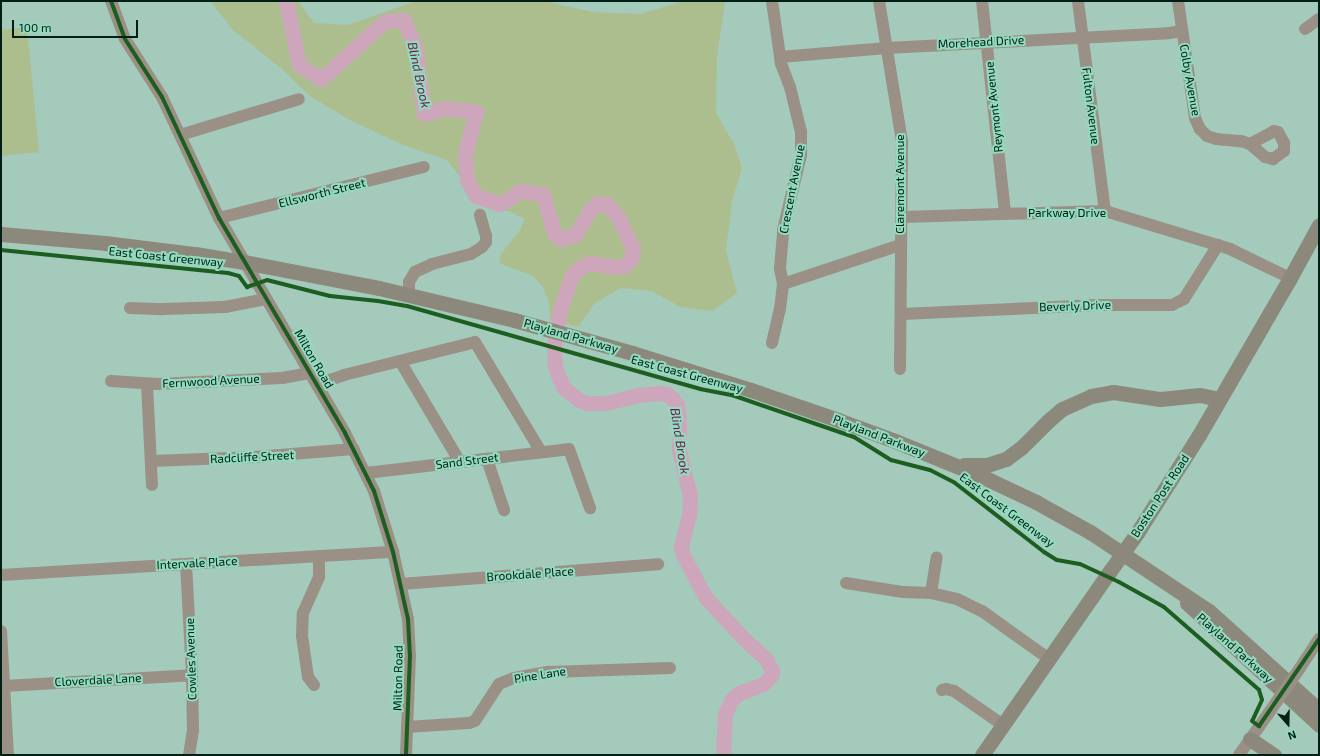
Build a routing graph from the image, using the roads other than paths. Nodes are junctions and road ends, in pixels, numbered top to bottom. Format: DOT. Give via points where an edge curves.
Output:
graph roads {
  1 [pos="111,1"];
  2 [pos="772,1"];
  3 [pos="879,1"];
  4 [pos="982,1"];
  5 [pos="1078,1"];
  6 [pos="1178,1"];
  7 [pos="1319,19"];
  8 [pos="1305,28"];
  9 [pos="1182,31"];
  10 [pos="1082,37"];
  11 [pos="987,42"];
  12 [pos="887,48"];
  13 [pos="780,57"];
  14 [pos="299,100"];
  15 [pos="180,135"];
  16 [pos="1250,144"];
  17 [pos="424,167"];
  18 [pos="1105,211"];
  19 [pos="1005,213"];
  20 [pos="480,215"];
  21 [pos="903,217"];
  22 [pos="219,218"];
  23 [pos="1319,225"];
  24 [pos="1,234"];
  25 [pos="1218,244"];
  26 [pos="900,245"];
  27 [pos="244,262"];
  28 [pos="1290,278"];
  29 [pos="783,284"];
  30 [pos="409,295"];
  31 [pos="266,299"];
  32 [pos="130,308"];
  33 [pos="902,314"];
  34 [pos="772,343"];
  35 [pos="400,361"];
  36 [pos="900,369"];
  37 [pos="310,373"];
  38 [pos="111,381"];
  39 [pos="147,384"];
  40 [pos="317,384"];
  41 [pos="1219,399"];
  42 [pos="354,449"];
  43 [pos="541,452"];
  44 [pos="487,459"];
  45 [pos="151,461"];
  46 [pos="460,462"];
  47 [pos="949,462"];
  48 [pos="366,473"];
  49 [pos="152,485"];
  50 [pos="590,508"];
  51 [pos="504,510"];
  52 [pos="393,552"];
  53 [pos="319,556"];
  54 [pos="937,557"];
  55 [pos="186,564"];
  56 [pos="658,564"];
  57 [pos="1,575"];
  58 [pos="846,583"];
  59 [pos="401,584"];
  60 [pos="1170,585"];
  61 [pos="931,593"];
  62 [pos="1,631"];
  63 [pos="1319,639"];
  64 [pos="1049,659"];
  65 [pos="670,668"];
  66 [pos="192,675"];
  67 [pos="4,686"];
  68 [pos="314,686"];
  69 [pos="942,690"];
  70 [pos="1319,710"];
  71 [pos="1003,725"];
  72 [pos="1319,725"];
  73 [pos="407,727"];
  74 [pos="1250,739"];
  75 [pos="8,755"];
  76 [pos="190,755"];
  77 [pos="406,755"];
  78 [pos="982,755"];
  79 [pos="1239,755"];
  80 [pos="1274,755"];
  1 -- 15 [label="street, Milton Road" via="125,39 162,97"];
  2 -- 13 [label="street, Crescent Avenue"];
  3 -- 12 [label="street, Claremont Avenue"];
  4 -- 11 [label="street, Reymont Avenue"];
  5 -- 10 [label="street, Fulton Avenue"];
  6 -- 9 [label="street, Colby Avenue"];
  7 -- 8 [label="street"];
  9 -- 10 [label="street, Morehead Drive" via="1169,34"];
  9 -- 16 [label="street, Colby Avenue" via="1195,118 1200,129 1207,136 1216,139"];
  10 -- 11 [label="street, Morehead Drive"];
  10 -- 18 [label="street, Fulton Avenue"];
  11 -- 12 [label="street, Morehead Drive"];
  11 -- 19 [label="street, Reymont Avenue"];
  12 -- 13 [label="street, Morehead Drive"];
  12 -- 21 [label="street, Claremont Avenue" via="902,142"];
  13 -- 29 [label="street, Crescent Avenue" via="801,132 800,155 783,230 780,268"];
  14 -- 15 [label="street"];
  15 -- 22 [label="street, Milton Road"];
  17 -- 22 [label="street, Ellsworth Street"];
  18 -- 19 [label="street, Parkway Drive"];
  18 -- 25 [label="street, Parkway Drive"];
  19 -- 21 [label="street, Parkway Drive"];
  20 -- 30 [label="street" via="486,236 482,248 415,272 409,282"];
  21 -- 26 [label="street, Claremont Avenue"];
  22 -- 27 [label="street, Milton Road"];
  23 -- 28 [label="main road, Boston Post Road"];
  24 -- 27 [label="main road, Playland Parkway" via="105,243"];
  25 -- 28 [label="street, Parkway Drive"];
  25 -- 33 [label="street, Beverly Drive" via="1184,298 1172,305 1098,305"];
  26 -- 29 [label="street"];
  26 -- 33 [label="street, Claremont Avenue"];
  27 -- 30 [label="main road, Playland Parkway"];
  27 -- 31 [label="street, Milton Road"];
  28 -- 41 [label="main road, Boston Post Road"];
  29 -- 34 [label="street, Crescent Avenue"];
  30 -- 47 [label="main road, Playland Parkway" via="536,326 751,390"];
  31 -- 32 [label="street" via="225,307 163,310"];
  31 -- 37 [label="street, Milton Road"];
  33 -- 36 [label="street, Claremont Avenue"];
  35 -- 40 [label="street"];
  35 -- 43 [label="street" via="475,342"];
  35 -- 46 [label="street"];
  37 -- 39 [label="street, Fernwood Avenue" via="282,378"];
  37 -- 40 [label="street, Milton Road"];
  38 -- 39 [label="street, Fernwood Avenue"];
  39 -- 45 [label="street"];
  40 -- 42 [label="street, Milton Road"];
  41 -- 47 [label="main road" via="1200,395 1160,399 1113,392 1091,396 1062,409 1006,459 976,466"];
  41 -- 64 [label="main road, Boston Post Road, bridge" via="1137,533"];
  42 -- 45 [label="street, Radcliffe Street" via="256,458"];
  42 -- 48 [label="street, Milton Road"];
  43 -- 44 [label="street, Sand Street"];
  43 -- 50 [label="street, Sand Street" via="569,449"];
  44 -- 46 [label="street, Sand Street"];
  44 -- 51 [label="street"];
  45 -- 49 [label="street"];
  46 -- 48 [label="street, Sand Street"];
  47 -- 60 [label="main road, Playland Parkway" via="1064,517"];
  48 -- 52 [label="street, Milton Road"];
  52 -- 53 [label="street, Intervale Place"];
  52 -- 59 [label="street, Milton Road"];
  53 -- 55 [label="street, Intervale Place"];
  53 -- 68 [label="street" via="319,577 303,613 302,636 308,677"];
  54 -- 61 [label="street"];
  55 -- 57 [label="street, Intervale Place"];
  55 -- 66 [label="street, Cowles Avenue"];
  56 -- 59 [label="street, Brookdale Place"];
  58 -- 61 [label="street" via="903,592"];
  59 -- 73 [label="street, Milton Road" via="408,618 410,655"];
  60 -- 70 [label="main road, Playland Parkway" via="1209,611"];
  60 -- 72 [label="main road, Playland Parkway" via="1201,618"];
  61 -- 64 [label="street" via="957,599 982,611"];
  62 -- 67 [label="street"];
  63 -- 74 [label="street, bridge"];
  64 -- 71 [label="main road, Boston Post Road"];
  65 -- 73 [label="street, Pine Lane" via="557,671 514,678 499,684 474,721"];
  66 -- 67 [label="street, Cloverdale Lane"];
  66 -- 76 [label="street, Cowles Avenue" via="193,730"];
  67 -- 75 [label="street"];
  69 -- 71 [label="street" via="954,691"];
  71 -- 78 [label="main road, Boston Post Road"];
  73 -- 77 [label="street, Milton Road"];
  74 -- 79 [label="street"];
  74 -- 80 [label="main road"];
}
